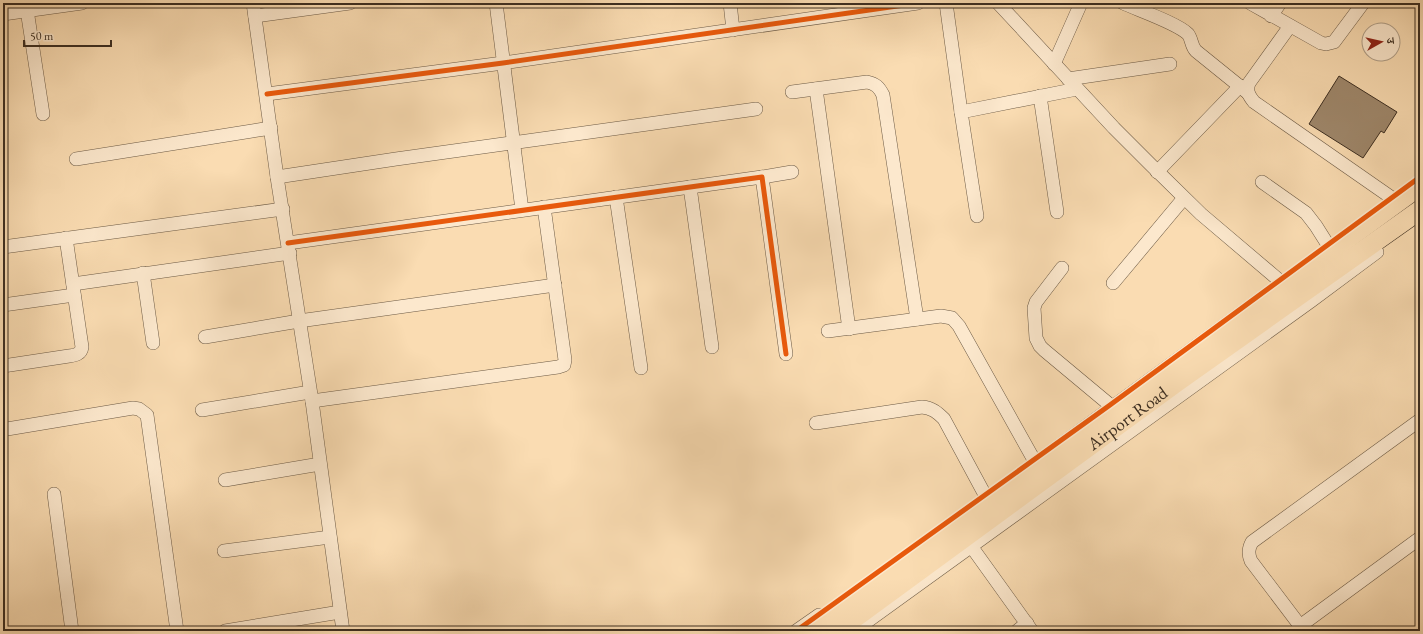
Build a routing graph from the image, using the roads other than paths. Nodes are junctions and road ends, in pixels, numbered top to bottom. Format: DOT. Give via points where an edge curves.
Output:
graph roads {
  1 [pos="82,3"];
  2 [pos="350,3"];
  3 [pos="496,3"];
  4 [pos="730,3"];
  5 [pos="918,3"];
  6 [pos="946,3"];
  7 [pos="1081,3"];
  8 [pos="1123,3"];
  9 [pos="1250,3"];
  10 [pos="1280,3"];
  11 [pos="1364,3"];
  12 [pos="1004,6"];
  13 [pos="254,9"];
  14 [pos="27,10"];
  15 [pos="3,14"];
  16 [pos="1271,16"];
  17 [pos="1290,26"];
  18 [pos="733,30"];
  19 [pos="503,63"];
  20 [pos="1054,64"];
  21 [pos="1170,64"];
  22 [pos="1072,84"];
  23 [pos="816,89"];
  24 [pos="1244,90"];
  25 [pos="792,92"];
  26 [pos="267,94"];
  27 [pos="1040,96"];
  28 [pos="756,110"];
  29 [pos="961,112"];
  30 [pos="43,114"];
  31 [pos="272,128"];
  32 [pos="513,142"];
  33 [pos="76,159"];
  34 [pos="792,172"];
  35 [pos="1157,172"];
  36 [pos="277,177"];
  37 [pos="762,177"];
  38 [pos="1420,177"];
  39 [pos="1262,182"];
  40 [pos="1420,186"];
  41 [pos="690,187"];
  42 [pos="616,197"];
  43 [pos="1184,198"];
  44 [pos="1395,200"];
  45 [pos="544,207"];
  46 [pos="283,210"];
  47 [pos="522,210"];
  48 [pos="1057,212"];
  49 [pos="977,216"];
  50 [pos="1418,216"];
  51 [pos="66,238"];
  52 [pos="1328,245"];
  53 [pos="3,247"];
  54 [pos="289,248"];
  55 [pos="1062,268"];
  56 [pos="143,273"];
  57 [pos="1280,281"];
  58 [pos="1113,283"];
  59 [pos="555,284"];
  60 [pos="73,289"];
  61 [pos="3,305"];
  62 [pos="917,319"];
  63 [pos="299,321"];
  64 [pos="850,328"];
  65 [pos="828,332"];
  66 [pos="205,337"];
  67 [pos="153,343"];
  68 [pos="712,347"];
  69 [pos="786,354"];
  70 [pos="3,366"];
  71 [pos="641,368"];
  72 [pos="311,396"];
  73 [pos="1110,405"];
  74 [pos="202,410"];
  75 [pos="1420,420"];
  76 [pos="816,423"];
  77 [pos="7,429"];
  78 [pos="1034,460"];
  79 [pos="320,464"];
  80 [pos="225,480"];
  81 [pos="54,494"];
  82 [pos="985,495"];
  83 [pos="330,537"];
  84 [pos="1420,538"];
  85 [pos="968,542"];
  86 [pos="224,551"];
  87 [pos="340,612"];
  88 [pos="1025,628"];
  89 [pos="1302,628"];
  90 [pos="72,631"];
  91 [pos="177,631"];
  92 [pos="225,631"];
  93 [pos="343,631"];
  94 [pos="796,631"];
  95 [pos="811,631"];
  96 [pos="837,631"];
  97 [pos="854,631"];
  1 -- 14 [label="street"];
  2 -- 13 [label="street"];
  3 -- 19 [label="street"];
  4 -- 18 [label="street"];
  5 -- 18 [label="street"];
  6 -- 29 [label="street"];
  7 -- 20 [label="street"];
  8 -- 24 [label="street" via="1184,31 1196,51"];
  9 -- 16 [label="street"];
  10 -- 16 [label="street"];
  11 -- 17 [label="street" via="1330,44 1321,43"];
  12 -- 20 [label="street"];
  13 -- 26 [label="street"];
  14 -- 15 [label="street"];
  14 -- 30 [label="street"];
  16 -- 17 [label="street"];
  17 -- 24 [label="street"];
  18 -- 19 [label="street"];
  19 -- 26 [label="street"];
  19 -- 32 [label="street"];
  20 -- 22 [label="street"];
  21 -- 22 [label="street"];
  22 -- 27 [label="street"];
  22 -- 35 [label="street"];
  23 -- 25 [label="street"];
  23 -- 62 [label="street" via="867,82 874,83 880,88"];
  23 -- 64 [label="street"];
  24 -- 35 [label="street"];
  24 -- 44 [label="street" via="1254,102"];
  26 -- 31 [label="street"];
  27 -- 29 [label="street"];
  27 -- 48 [label="street"];
  28 -- 32 [label="street"];
  29 -- 49 [label="street"];
  31 -- 33 [label="street"];
  31 -- 36 [label="street"];
  32 -- 36 [label="street"];
  32 -- 47 [label="street"];
  34 -- 37 [label="street"];
  35 -- 43 [label="street"];
  36 -- 46 [label="street"];
  37 -- 41 [label="street"];
  37 -- 69 [label="street"];
  38 -- 44 [label="street"];
  39 -- 52 [label="street" via="1306,213"];
  40 -- 44 [label="highway, Airport Road"];
  41 -- 42 [label="street"];
  41 -- 68 [label="street"];
  42 -- 45 [label="street"];
  42 -- 71 [label="street"];
  43 -- 57 [label="street"];
  43 -- 58 [label="street"];
  44 -- 50 [label="highway"];
  44 -- 52 [label="street"];
  44 -- 95 [label="highway, Airport Road"];
  45 -- 47 [label="street"];
  45 -- 59 [label="street"];
  46 -- 51 [label="street"];
  46 -- 54 [label="street"];
  47 -- 54 [label="street"];
  50 -- 85 [label="highway, Airport Road" via="1184,378"];
  51 -- 53 [label="street"];
  51 -- 60 [label="street"];
  52 -- 57 [label="street"];
  54 -- 56 [label="street"];
  54 -- 63 [label="street"];
  55 -- 73 [label="street" via="1035,305 1037,342"];
  56 -- 60 [label="street"];
  56 -- 67 [label="street"];
  57 -- 73 [label="street"];
  59 -- 63 [label="street"];
  59 -- 72 [label="street" via="565,360 561,366"];
  60 -- 61 [label="street"];
  60 -- 70 [label="street" via="82,347 79,354"];
  62 -- 64 [label="street"];
  62 -- 78 [label="street" via="947,316 956,321"];
  63 -- 66 [label="street"];
  63 -- 72 [label="street"];
  64 -- 65 [label="street"];
  72 -- 74 [label="street"];
  72 -- 79 [label="street"];
  73 -- 78 [label="street"];
  75 -- 89 [label="street" via="1252,542 1249,547 1251,561"];
  76 -- 82 [label="street" via="929,407 944,419"];
  77 -- 91 [label="street" via="133,408 147,415"];
  78 -- 82 [label="street"];
  79 -- 80 [label="street"];
  79 -- 83 [label="street"];
  81 -- 90 [label="street"];
  82 -- 94 [label="street"];
  83 -- 86 [label="street"];
  83 -- 87 [label="street"];
  84 -- 89 [label="street"];
  85 -- 88 [label="street"];
  85 -- 96 [label="highway, Airport Road"];
  85 -- 97 [label="street"];
  87 -- 92 [label="street"];
  87 -- 93 [label="street"];
}
